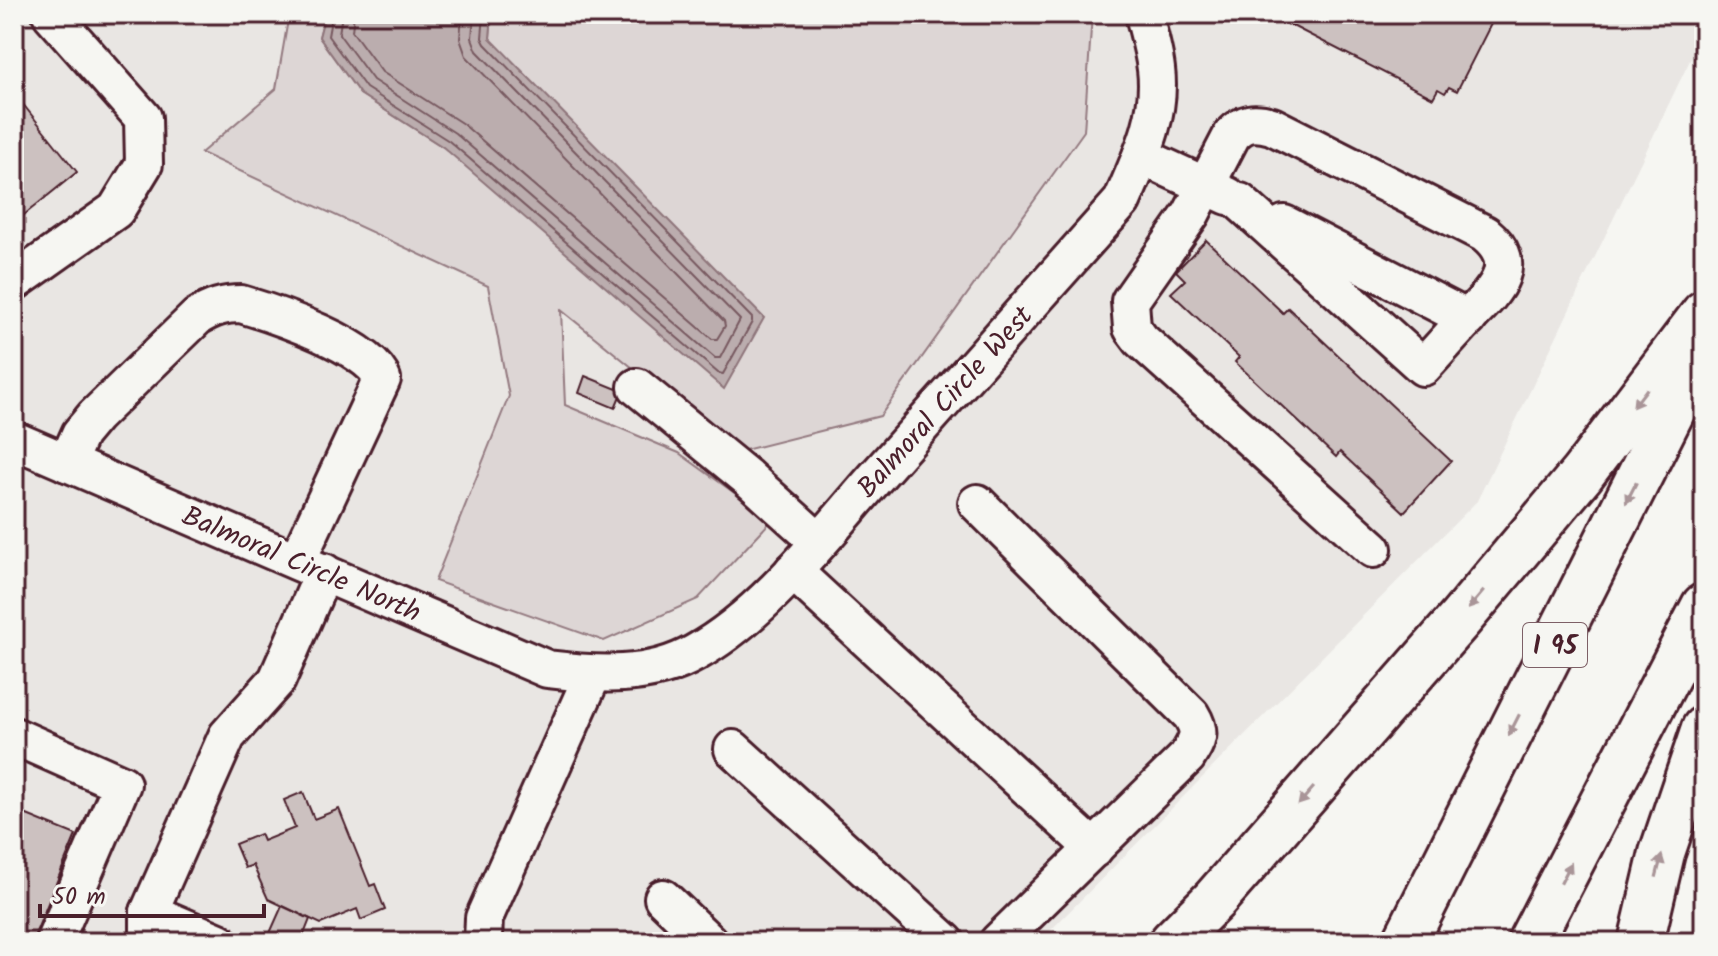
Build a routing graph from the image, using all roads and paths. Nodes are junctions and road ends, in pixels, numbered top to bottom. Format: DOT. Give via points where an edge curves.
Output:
graph roads {
  1 [pos="51,14"];
  2 [pos="1144,14"];
  3 [pos="1141,156"];
  4 [pos="1205,184"];
  5 [pos="1240,202"];
  6 [pos="14,282"];
  7 [pos="1704,313"];
  8 [pos="1468,319"];
  9 [pos="1704,348"];
  10 [pos="637,387"];
  11 [pos="14,440"];
  12 [pos="67,463"];
  13 [pos="977,503"];
  14 [pos="819,542"];
  15 [pos="1373,549"];
  16 [pos="311,566"];
  17 [pos="793,571"];
  18 [pos="1704,606"];
  19 [pos="593,674"];
  20 [pos="1704,729"];
  21 [pos="14,736"];
  22 [pos="733,749"];
  23 [pos="1094,849"];
  24 [pos="663,898"];
  25 [pos="149,927"];
  26 [pos="54,942"];
  27 [pos="219,942"];
  28 [pos="483,942"];
  29 [pos="709,942"];
  30 [pos="946,942"];
  31 [pos="998,942"];
  32 [pos="1172,942"];
  33 [pos="1405,942"];
  34 [pos="1530,942"];
  35 [pos="1641,942"];
  1 -- 6 [label="street" via="143,118 144,164 116,210"];
  2 -- 3 [label="street, Balmoral Circle West" via="1156,71 1155,113"];
  3 -- 4 [label="street"];
  3 -- 14 [label="street, Balmoral Circle West" via="1122,201"];
  4 -- 5 [label="street"];
  4 -- 8 [label="street" via="1232,135 1241,125 1257,122 1485,234 1499,252 1501,280"];
  4 -- 15 [label="street" via="1173,242 1134,292 1132,328"];
  5 -- 8 [label="street"];
  5 -- 8 [label="street" via="1423,367"];
  7 -- 32 [label="highway, one-way" via="1582,474 1481,594"];
  9 -- 33 [label="highway, I 95, one-way"];
  10 -- 14 [label="street"];
  11 -- 12 [label="street, Balmoral Circle North"];
  12 -- 16 [label="street, Balmoral Circle North"];
  12 -- 16 [label="street" via="95,416 211,308 241,304 351,347 378,369 382,379"];
  13 -- 23 [label="street" via="1199,727 1187,757"];
  14 -- 17 [label="street, Balmoral Circle West"];
  16 -- 19 [label="street, Balmoral Circle North" via="547,669"];
  16 -- 25 [label="street" via="277,680 227,736"];
  17 -- 19 [label="street, Balmoral Circle West" via="727,632 692,655 644,671"];
  17 -- 23 [label="street"];
  34 -- 18 [label="highway, one-way"];
  19 -- 28 [label="street" via="484,918"];
  35 -- 20 [label="highway, one-way" via="1662,853"];
  21 -- 26 [label="street" via="122,784"];
  22 -- 30 [label="street"];
  23 -- 31 [label="street"];
  24 -- 29 [label="street"];
  25 -- 27 [label="street"];
}
